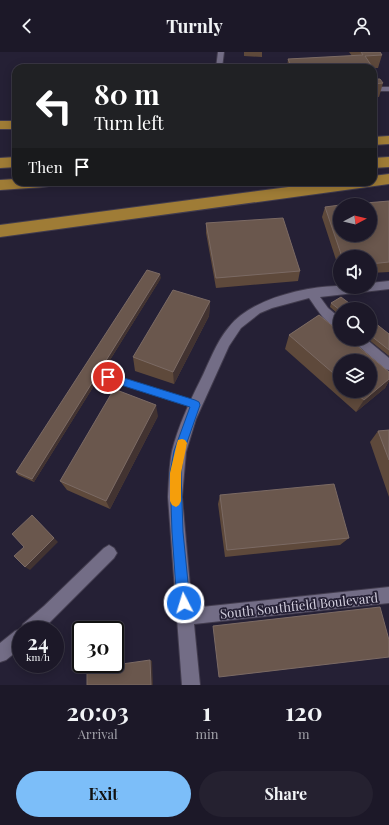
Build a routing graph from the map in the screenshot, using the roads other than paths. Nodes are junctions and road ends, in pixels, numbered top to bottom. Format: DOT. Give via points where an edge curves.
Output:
graph roads {
  1 [pos="221,52"];
  2 [pos="220,64"];
  3 [pos="389,89"];
  4 [pos="377,90"];
  5 [pos="0,125"];
  6 [pos="12,125"];
  7 [pos="377,128"];
  8 [pos="389,128"];
  9 [pos="389,140"];
  10 [pos="377,141"];
  11 [pos="12,162"];
  12 [pos="389,162"];
  13 [pos="0,163"];
  14 [pos="377,163"];
  15 [pos="389,179"];
  16 [pos="377,180"];
  17 [pos="12,183"];
  18 [pos="0,184"];
  19 [pos="335,186"];
  20 [pos="0,231"];
  21 [pos="389,284"];
  22 [pos="377,286"];
  23 [pos="333,291"];
  24 [pos="312,294"];
  25 [pos="333,318"];
  26 [pos="366,346"];
  27 [pos="389,365"];
  28 [pos="108,377"];
  29 [pos="195,405"];
  30 [pos="109,552"];
  31 [pos="389,595"];
  32 [pos="185,617"];
  33 [pos="40,621"];
  34 [pos="12,644"];
  35 [pos="0,654"];
  36 [pos="191,685"];
  1 -- 2 [label="street"];
  3 -- 4 [label="street"];
  5 -- 6 [label="highway"];
  7 -- 8 [label="highway"];
  9 -- 10 [label="highway"];
  11 -- 13 [label="highway"];
  12 -- 14 [label="highway"];
  15 -- 16 [label="highway"];
  17 -- 18 [label="highway"];
  19 -- 20 [label="highway"];
  21 -- 22 [label="street"];
  23 -- 24 [label="street"];
  24 -- 25 [label="street" via="324,311"];
  24 -- 29 [label="street" via="272,303 257,309 240,322 227,338"];
  26 -- 27 [label="street"];
  28 -- 29 [label="lane"];
  29 -- 32 [label="street" via="179,451 176,473 177,532"];
  30 -- 33 [label="street"];
  31 -- 32 [label="street, South Southfield Boulevard"];
  32 -- 36 [label="street"];
  34 -- 35 [label="street"];
}
